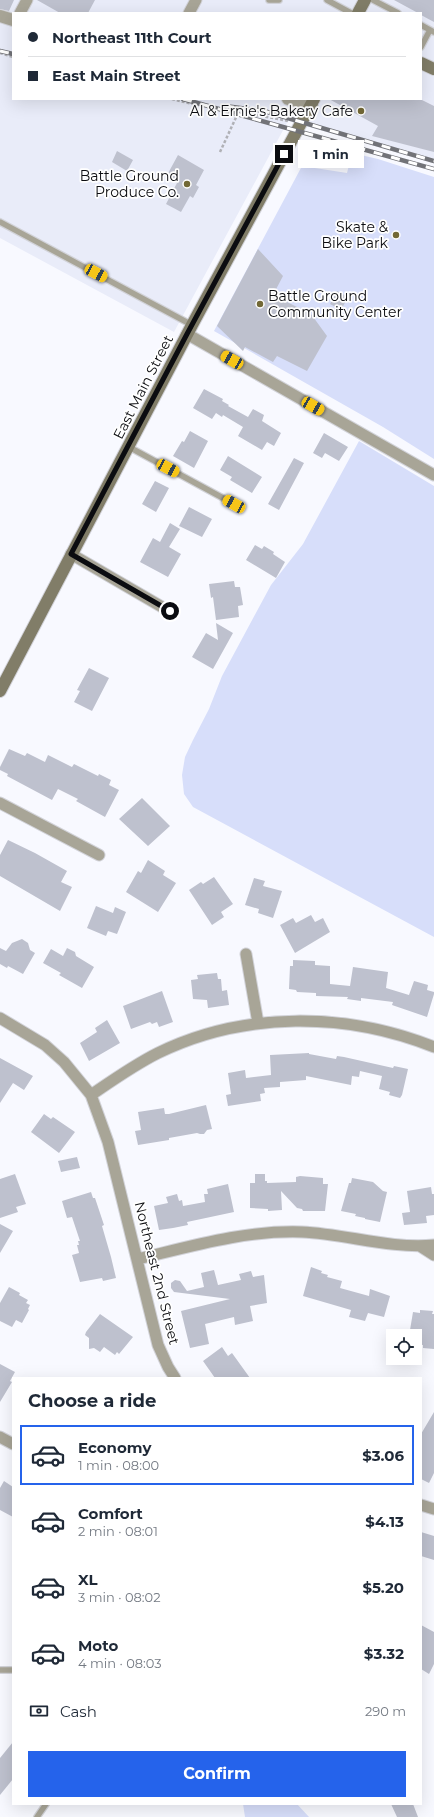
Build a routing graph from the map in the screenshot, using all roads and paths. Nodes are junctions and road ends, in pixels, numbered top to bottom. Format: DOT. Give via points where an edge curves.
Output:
graph roads {
  1 [pos="27,0"];
  2 [pos="196,0"];
  3 [pos="269,0"];
  4 [pos="279,0"];
  5 [pos="327,0"];
  6 [pos="365,0"];
  7 [pos="373,0"];
  8 [pos="21,12"];
  9 [pos="190,12"];
  10 [pos="349,12"];
  11 [pos="359,12"];
  12 [pos="396,12"];
  13 [pos="0,16"];
  14 [pos="12,20"];
  15 [pos="422,26"];
  16 [pos="432,31"];
  17 [pos="422,46"];
  18 [pos="0,53"];
  19 [pos="12,57"];
  20 [pos="422,63"];
  21 [pos="434,69"];
  22 [pos="176,100"];
  23 [pos="296,100"];
  24 [pos="313,102"];
  25 [pos="239,111"];
  26 [pos="288,121"];
  27 [pos="220,152"];
  28 [pos="0,222"];
  29 [pos="190,330"];
  30 [pos="128,447"];
  31 [pos="434,475"];
  32 [pos="234,504"];
  33 [pos="71,554"];
  34 [pos="170,611"];
  35 [pos="0,691"];
  36 [pos="0,803"];
  37 [pos="99,855"];
  38 [pos="246,954"];
  39 [pos="0,1018"];
  40 [pos="258,1023"];
  41 [pos="434,1047"];
  42 [pos="91,1095"];
  43 [pos="434,1245"];
  44 [pos="420,1246"];
  45 [pos="434,1255"];
  46 [pos="138,1259"];
  47 [pos="174,1377"];
  48 [pos="0,1437"];
  49 [pos="12,1443"];
  50 [pos="422,1505"];
  51 [pos="434,1509"];
  52 [pos="0,1670"];
  53 [pos="12,1670"];
  54 [pos="45,1805"];
  55 [pos="37,1817"];
  1 -- 8 [label="street"];
  2 -- 9 [label="street"];
  3 -- 4 [label="lane"];
  5 -- 10 [label="lane"];
  6 -- 11 [label="main road"];
  7 -- 12 [label="lane"];
  13 -- 14 [label="street"];
  15 -- 16 [label="lane"];
  16 -- 17 [label="lane"];
  18 -- 19 [label="path"];
  20 -- 21 [label="main road"];
  22 -- 25 [label="path"];
  23 -- 24 [label="street"];
  24 -- 29 [label="main road, East Main Street"];
  25 -- 26 [label="path"];
  25 -- 27 [label="path"];
  28 -- 29 [label="lane"];
  29 -- 30 [label="main road, East Main Street"];
  29 -- 31 [label="street"];
  30 -- 32 [label="lane"];
  30 -- 33 [label="main road, East Main Street"];
  33 -- 34 [label="street"];
  33 -- 35 [label="main road, East Main Street"];
  36 -- 37 [label="street"];
  38 -- 40 [label="street"];
  39 -- 42 [label="street, Northeast 2nd Street" via="45,1045 64,1062"];
  40 -- 41 [label="street" via="345,1023 390,1032"];
  40 -- 42 [label="street" via="208,1034 159,1053 139,1063"];
  42 -- 46 [label="street, Northeast 2nd Street" via="104,1130"];
  43 -- 44 [label="street"];
  44 -- 45 [label="street"];
  44 -- 46 [label="street" via="397,1246 323,1234 271,1232 226,1238"];
  46 -- 47 [label="street, Northeast 2nd Street" via="158,1345"];
  48 -- 49 [label="street"];
  50 -- 51 [label="street"];
  52 -- 53 [label="lane"];
  54 -- 55 [label="lane"];
}
